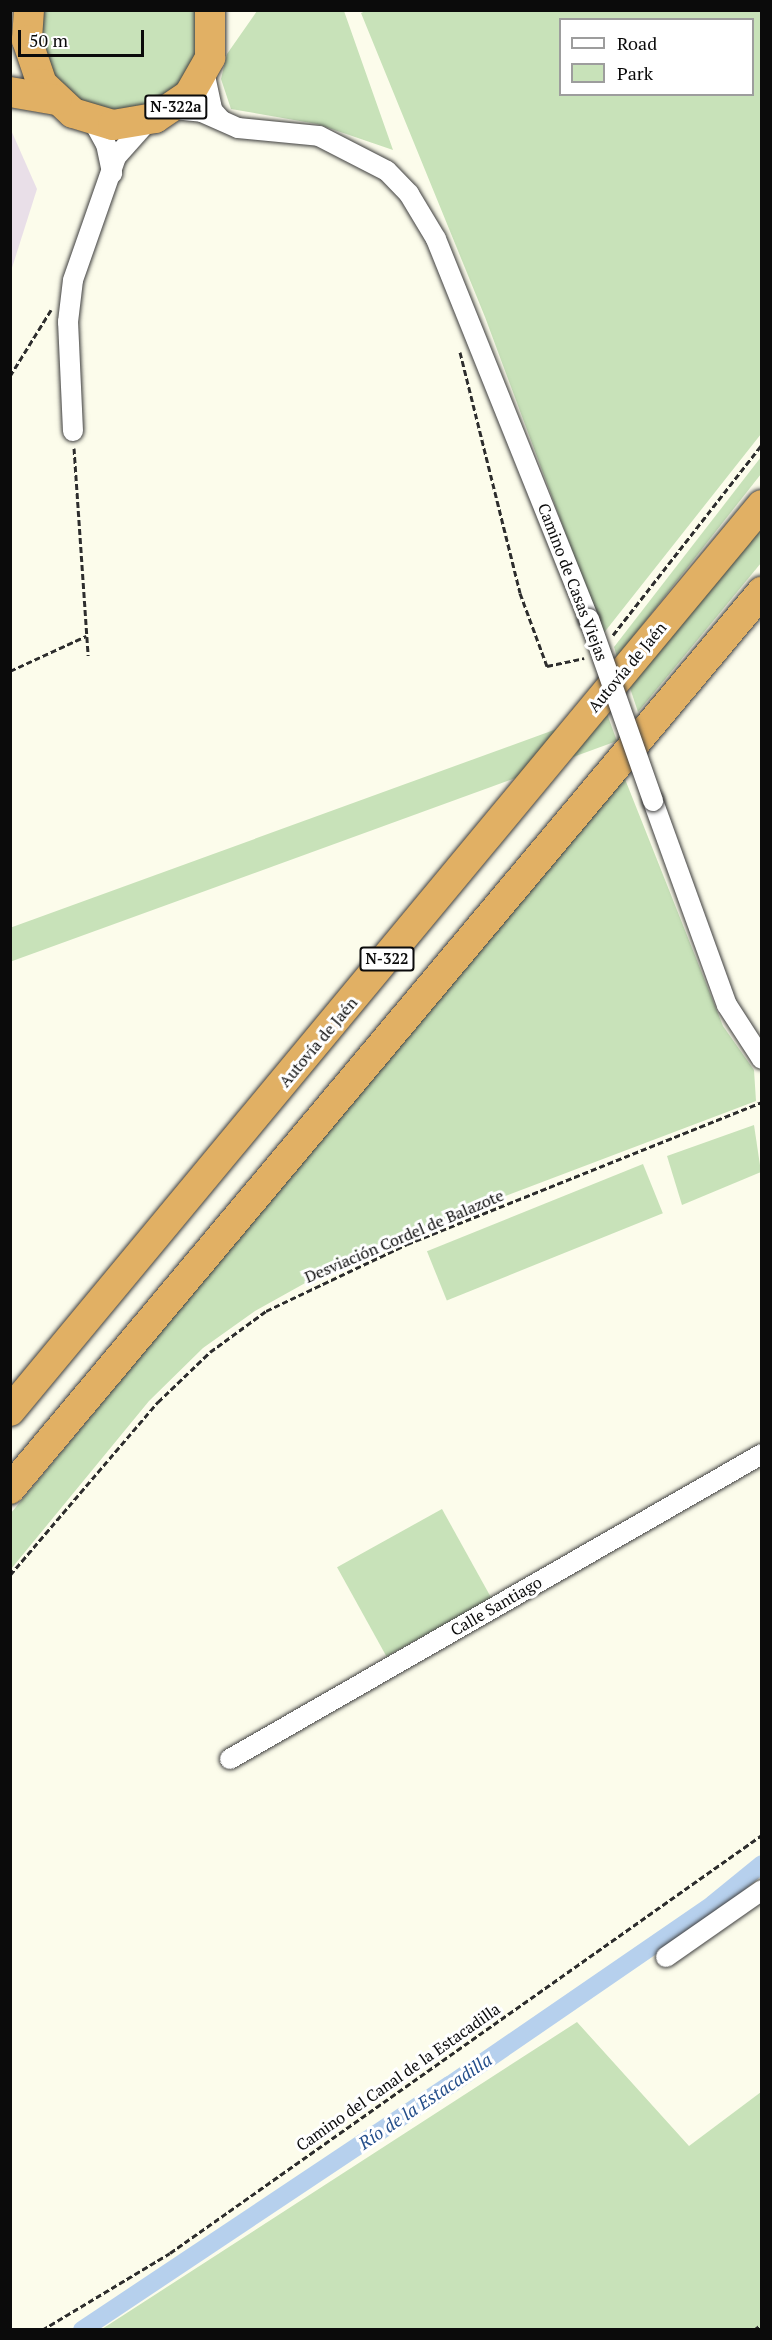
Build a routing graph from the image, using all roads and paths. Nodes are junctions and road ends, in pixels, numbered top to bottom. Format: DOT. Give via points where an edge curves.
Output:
graph roads {
  1 [pos="210,10"];
  2 [pos="234,10"];
  3 [pos="29,12"];
  4 [pos="207,64"];
  5 [pos="10,65"];
  6 [pos="10,92"];
  7 [pos="56,100"];
  8 [pos="161,114"];
  9 [pos="221,120"];
  10 [pos="93,121"];
  11 [pos="112,173"];
  12 [pos="73,280"];
  13 [pos="10,376"];
  14 [pos="73,431"];
  15 [pos="762,505"];
  16 [pos="762,592"];
  17 [pos="86,636"];
  18 [pos="88,656"];
  19 [pos="10,671"];
  20 [pos="762,1059"];
  21 [pos="762,1102"];
  22 [pos="10,1412"];
  23 [pos="762,1454"];
  24 [pos="10,1489"];
  25 [pos="10,1575"];
  26 [pos="230,1759"];
  27 [pos="762,1835"];
  28 [pos="762,1890"];
  29 [pos="666,1957"];
  30 [pos="762,2324"];
  31 [pos="42,2330"];
  32 [pos="754,2330"];
  1 -- 4 [label="highway"];
  2 -- 4 [label="highway, N-322a"];
  3 -- 5 [label="highway, N-322a"];
  3 -- 7 [label="highway, N-322a" via="33,65"];
  4 -- 8 [label="highway, N-322a"];
  4 -- 9 [label="street" via="212,110"];
  6 -- 7 [label="highway, N-322a"];
  7 -- 10 [label="highway, N-322a"];
  8 -- 9 [label="street, Camino de Casas Viejas"];
  8 -- 10 [label="highway, N-322a" via="113,125"];
  8 -- 11 [label="street" via="126,142"];
  9 -- 20 [label="street, Camino de Casas Viejas, bridge" via="238,128 319,135 354,150 409,194 436,239 589,619 728,1005"];
  10 -- 11 [label="street" via="106,144"];
  11 -- 12 [label="street"];
  12 -- 13 [label="path"];
  12 -- 14 [label="street" via="68,322"];
  14 -- 17 [label="path"];
  15 -- 22 [label="highway, Autovía de Jaén / N-322"];
  16 -- 24 [label="highway, N-322"];
  17 -- 18 [label="path"];
  17 -- 19 [label="path"];
  21 -- 25 [label="path, Desviación Cordel de Balazote" via="407,1244 266,1311 210,1352 158,1402"];
  23 -- 26 [label="street, Calle Santiago"];
  27 -- 31 [label="path, Camino del Canal de la Estacadilla" via="170,2253"];
  28 -- 29 [label="street"];
  30 -- 32 [label="path"];
}
